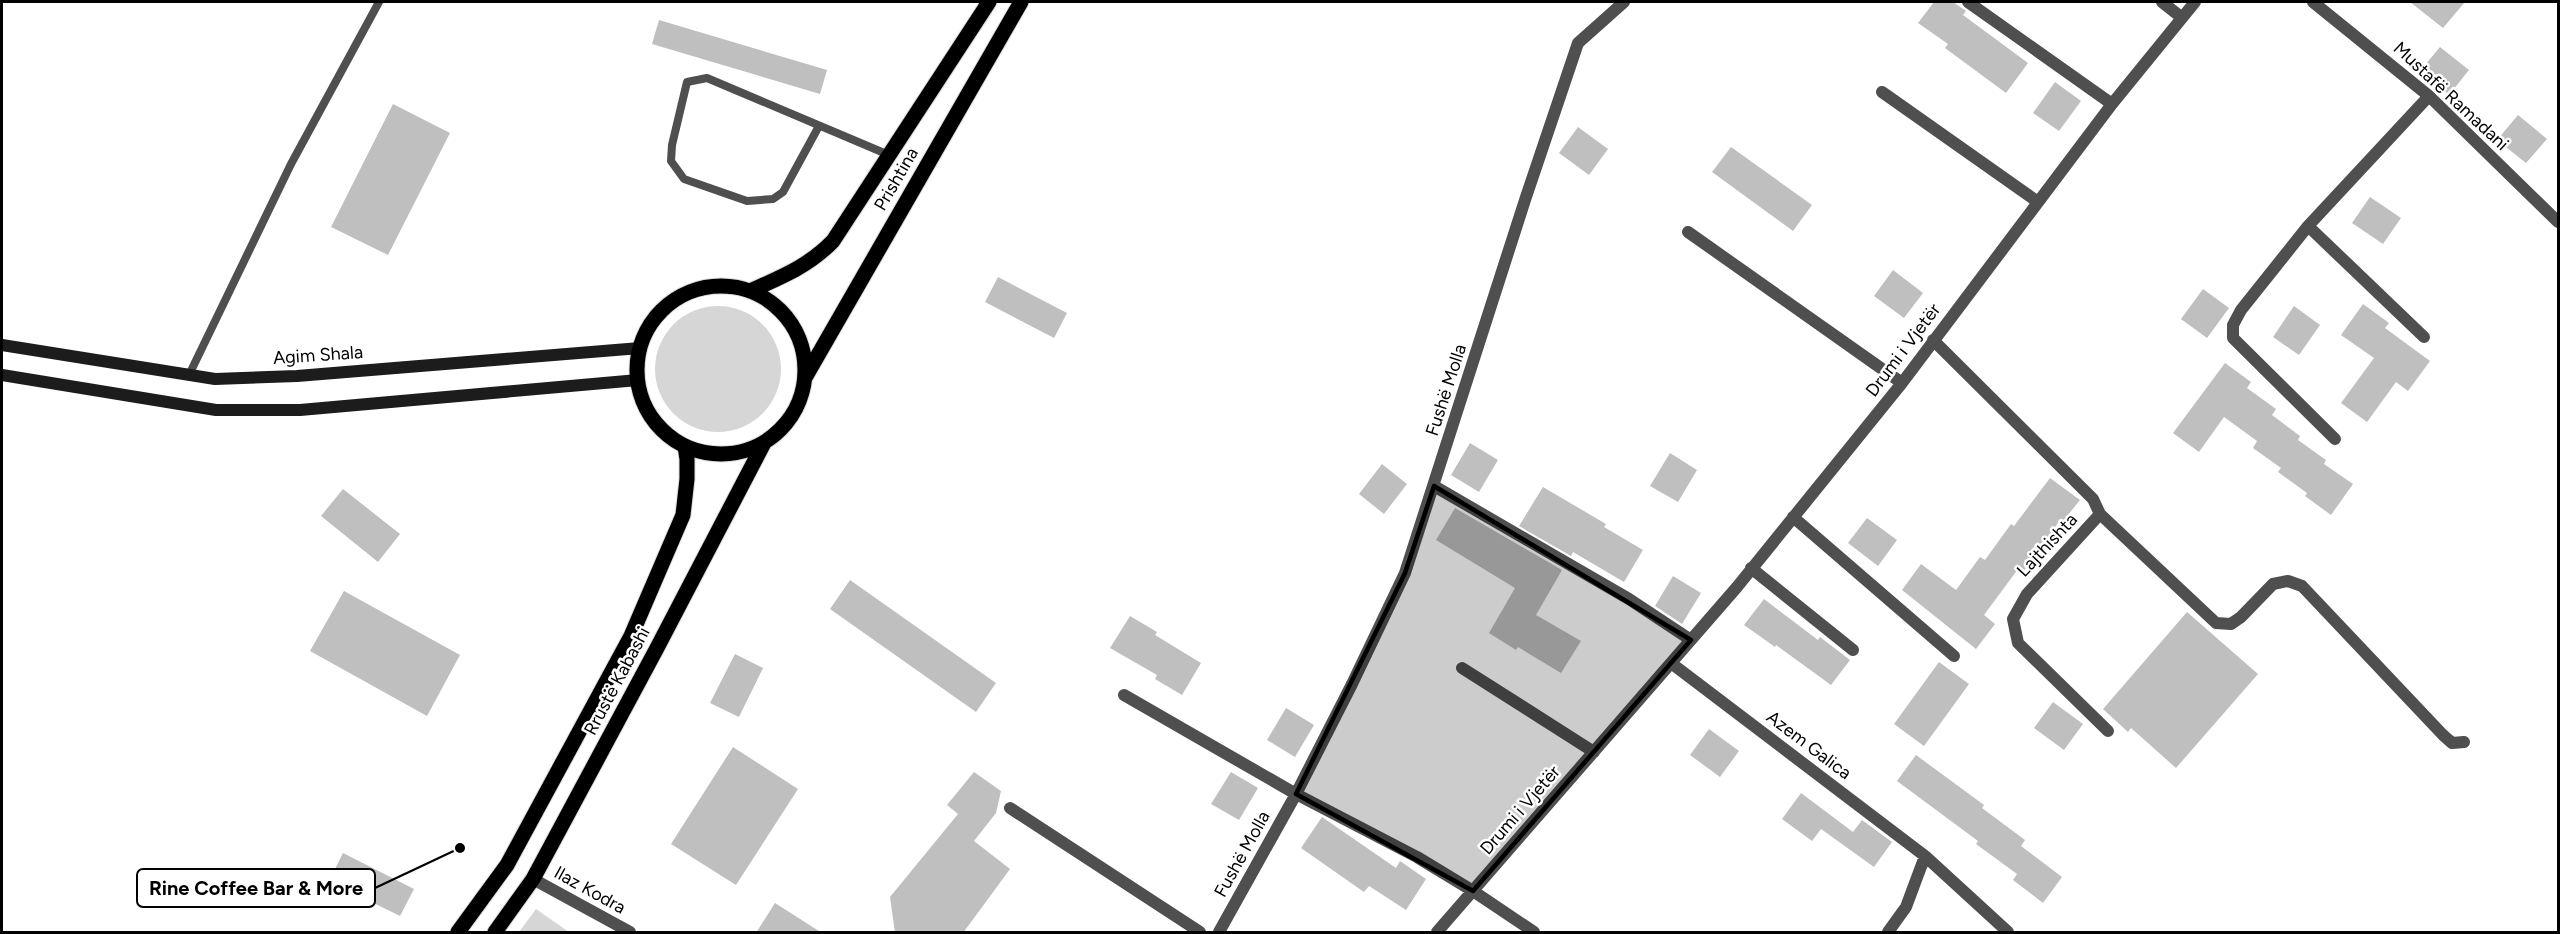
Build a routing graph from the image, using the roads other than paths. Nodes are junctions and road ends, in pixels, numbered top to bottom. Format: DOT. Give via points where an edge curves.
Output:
graph roads {
  1 [pos="379,2"];
  2 [pos="989,2"];
  3 [pos="1021,2"];
  4 [pos="1624,2"];
  5 [pos="1968,2"];
  6 [pos="2162,2"];
  7 [pos="2195,2"];
  8 [pos="2313,2"];
  9 [pos="2181,17"];
  10 [pos="1882,92"];
  11 [pos="2429,96"];
  12 [pos="2112,104"];
  13 [pos="819,126"];
  14 [pos="889,155"];
  15 [pos="2038,202"];
  16 [pos="2559,222"];
  17 [pos="2308,226"];
  18 [pos="1688,232"];
  19 [pos="750,291"];
  20 [pos="2424,337"];
  21 [pos="1933,340"];
  22 [pos="2,345"];
  23 [pos="640,348"];
  24 [pos="2,375"];
  25 [pos="189,375"];
  26 [pos="806,376"];
  27 [pos="638,380"];
  28 [pos="1902,383"];
  29 [pos="2335,439"];
  30 [pos="764,443"];
  31 [pos="684,446"];
  32 [pos="1434,486"];
  33 [pos="2100,514"];
  34 [pos="1793,517"];
  35 [pos="1751,568"];
  36 [pos="1691,640"];
  37 [pos="1853,650"];
  38 [pos="1954,656"];
  39 [pos="1671,663"];
  40 [pos="1462,668"];
  41 [pos="1124,695"];
  42 [pos="2108,731"];
  43 [pos="2464,742"];
  44 [pos="1594,752"];
  45 [pos="1296,794"];
  46 [pos="1010,808"];
  47 [pos="1925,856"];
  48 [pos="533,879"];
  49 [pos="1473,891"];
  50 [pos="458,933"];
  51 [pos="495,933"];
  52 [pos="630,933"];
  53 [pos="1200,933"];
  54 [pos="1219,933"];
  55 [pos="1437,933"];
  56 [pos="1534,933"];
  57 [pos="1888,933"];
  58 [pos="2008,933"];
  1 -- 25 [label="lane" via="291,164"];
  2 -- 14 [label="main road, Prishtina"];
  3 -- 26 [label="main road, Prishtina"];
  4 -- 32 [label="street, Fushë Molla" via="1578,43"];
  5 -- 12 [label="street"];
  6 -- 9 [label="street"];
  7 -- 9 [label="street, Drumi i Vjetër"];
  8 -- 11 [label="street, Mustafë Ramadani"];
  9 -- 12 [label="street, Drumi i Vjetër"];
  10 -- 15 [label="street"];
  11 -- 16 [label="street, Mustafë Ramadani"];
  11 -- 17 [label="street"];
  12 -- 15 [label="street, Drumi i Vjetër"];
  13 -- 13 [label="lane" via="707,78 687,82 671,160 684,179 747,201 773,199 783,192"];
  13 -- 14 [label="lane"];
  14 -- 19 [label="main road, Prishtina" via="833,241 819,255 799,269"];
  15 -- 21 [label="street, Drumi i Vjetër"];
  17 -- 20 [label="street"];
  17 -- 29 [label="street" via="2241,310 2233,325 2233,338"];
  18 -- 28 [label="street"];
  19 -- 23 [label="main road, Prishtina" via="711,286 674,300 647,329"];
  19 -- 26 [label="main road, Prishtina" via="774,304 792,324 803,349"];
  21 -- 28 [label="street, Drumi i Vjetër"];
  21 -- 33 [label="street, Lajthishta" via="2093,499"];
  22 -- 25 [label="main road, Agim Shala"];
  23 -- 25 [label="main road, Agim Shala" via="297,376 215,380"];
  23 -- 27 [label="main road, Prishtina"];
  24 -- 27 [label="main road" via="216,410 300,410"];
  26 -- 30 [label="main road, Prishtina" via="799,403 785,426"];
  27 -- 31 [label="main road, Prishtina" via="653,419"];
  28 -- 34 [label="street, Drumi i Vjetër"];
  30 -- 31 [label="main road, Prishtina" via="738,453 711,453"];
  30 -- 48 [label="main road, Rrustë Kabashi"];
  31 -- 50 [label="main road, Rrustë Kabashi" via="687,486 683,515 631,636 507,864"];
  32 -- 36 [label="street" via="1629,599"];
  32 -- 45 [label="street, Fushë Molla" via="1405,573"];
  33 -- 42 [label="street, Lajthishta" via="2027,594 2013,620 2018,643"];
  33 -- 43 [label="street" via="2216,623 2231,624 2273,584 2288,581 2302,586 2443,735 2452,743"];
  34 -- 35 [label="street, Drumi i Vjetër"];
  34 -- 38 [label="street"];
  35 -- 36 [label="street, Drumi i Vjetër"];
  35 -- 37 [label="street"];
  36 -- 39 [label="street, Drumi i Vjetër"];
  39 -- 44 [label="street, Drumi i Vjetër"];
  39 -- 47 [label="street, Azem Galica"];
  40 -- 44 [label="street"];
  41 -- 45 [label="street"];
  44 -- 49 [label="street, Drumi i Vjetër"];
  45 -- 49 [label="street"];
  45 -- 54 [label="street, Fushë Molla"];
  46 -- 53 [label="street"];
  47 -- 57 [label="street" via="1906,907"];
  47 -- 58 [label="street, Azem Galica"];
  48 -- 51 [label="main road, Rrustë Kabashi"];
  48 -- 52 [label="street, Ilaz Kodra"];
  49 -- 55 [label="street, Drumi i Vjetër"];
  49 -- 56 [label="street"];
}
